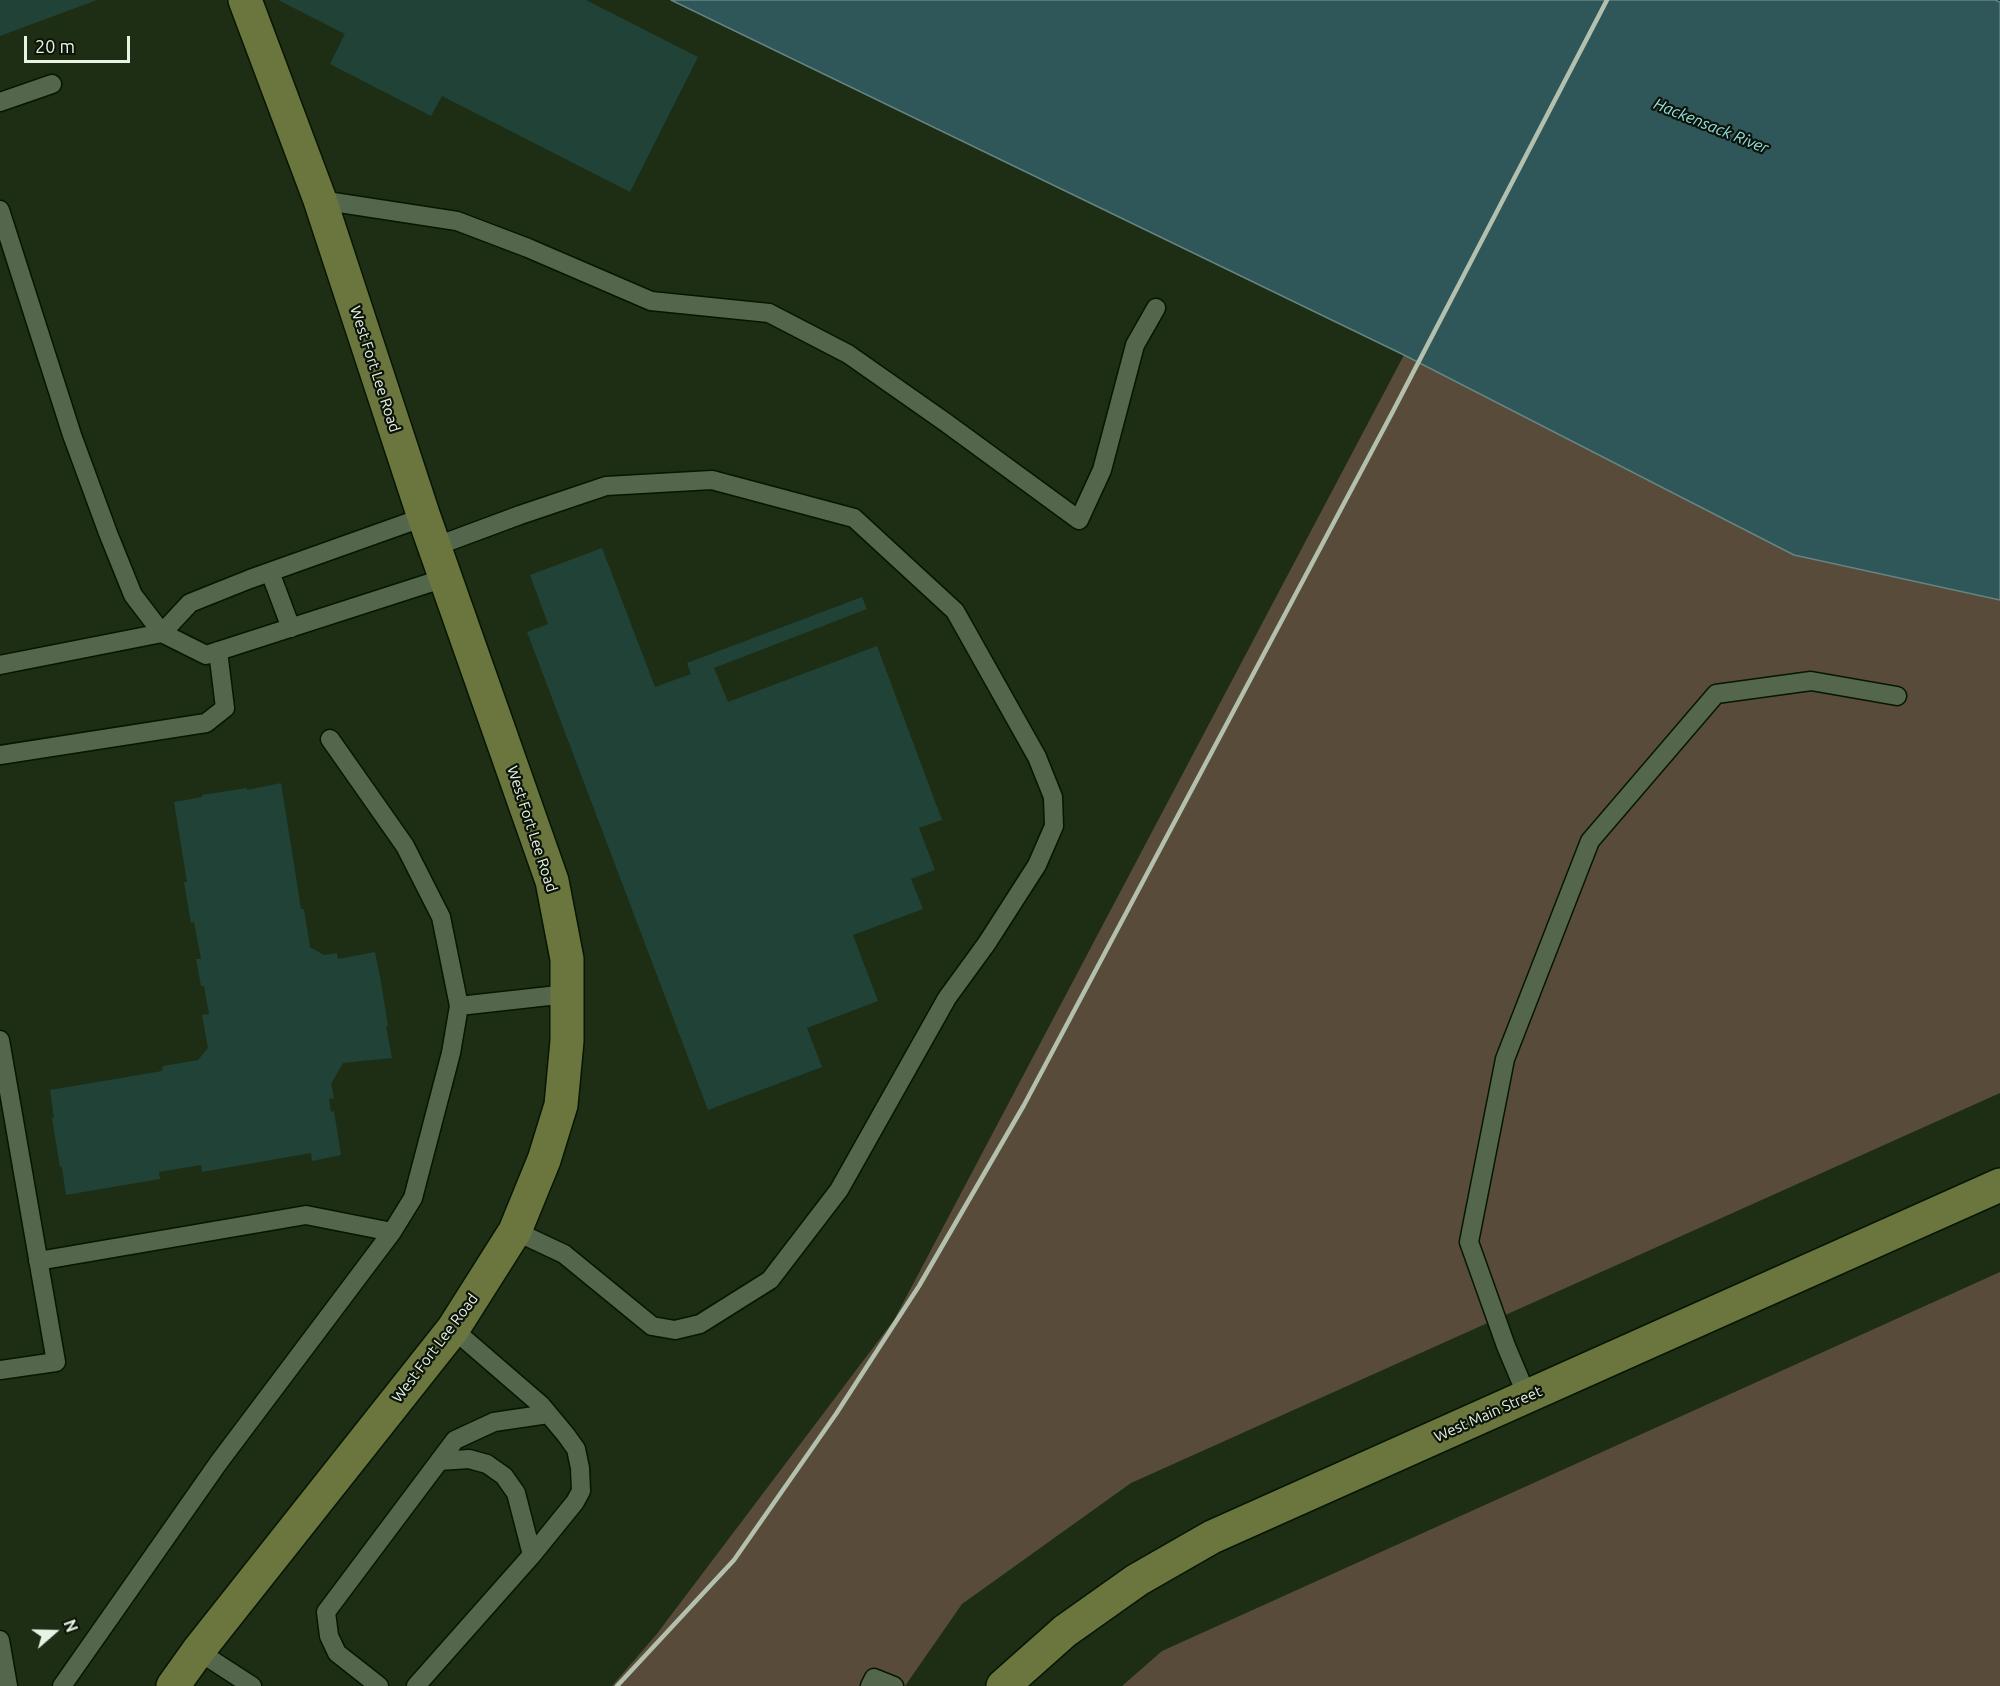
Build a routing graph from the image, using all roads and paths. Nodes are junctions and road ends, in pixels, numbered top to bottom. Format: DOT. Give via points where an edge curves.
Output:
graph roads {
  1 [pos="245,0"];
  2 [pos="52,84"];
  3 [pos="0,102"];
  4 [pos="320,200"];
  5 [pos="0,210"];
  6 [pos="1156,308"];
  7 [pos="424,516"];
  8 [pos="434,547"];
  9 [pos="270,572"];
  10 [pos="445,578"];
  11 [pos="291,628"];
  12 [pos="162,633"];
  13 [pos="218,651"];
  14 [pos="0,665"];
  15 [pos="1897,696"];
  16 [pos="330,740"];
  17 [pos="0,755"];
  18 [pos="567,994"];
  19 [pos="459,1006"];
  20 [pos="0,1040"];
  21 [pos="2,1060"];
  22 [pos="2000,1185"];
  23 [pos="515,1231"];
  24 [pos="392,1232"];
  25 [pos="38,1261"];
  26 [pos="453,1329"];
  27 [pos="0,1371"];
  28 [pos="1527,1396"];
  29 [pos="549,1413"];
  30 [pos="439,1461"];
  31 [pos="532,1555"];
  32 [pos="0,1640"];
  33 [pos="198,1651"];
  34 [pos="8,1686"];
  35 [pos="62,1686"];
  36 [pos="173,1686"];
  37 [pos="252,1686"];
  38 [pos="379,1686"];
  39 [pos="416,1686"];
  40 [pos="870,1686"];
  41 [pos="894,1686"];
  42 [pos="1003,1686"];
  1 -- 4 [label="main road, West Fort Lee Road"];
  2 -- 3 [label="lane"];
  4 -- 6 [label="lane" via="457,220 651,301 769,313 848,354 1079,520 1102,470 1135,345"];
  4 -- 7 [label="main road, West Fort Lee Road"];
  5 -- 12 [label="lane" via="72,435 108,533 133,595"];
  7 -- 8 [label="main road, West Fort Lee Road"];
  7 -- 9 [label="lane"];
  8 -- 10 [label="main road, West Fort Lee Road"];
  8 -- 23 [label="lane" via="606,486 712,480 854,518 955,611 1038,757 1053,797 1054,826 1037,865 947,998 839,1190 770,1280 700,1324 675,1330 652,1326 564,1254"];
  9 -- 11 [label="lane"];
  9 -- 12 [label="lane" via="190,603"];
  10 -- 11 [label="lane"];
  10 -- 18 [label="main road, West Fort Lee Road" via="552,881 567,958"];
  11 -- 13 [label="lane"];
  12 -- 13 [label="lane" via="206,655"];
  12 -- 14 [label="lane"];
  13 -- 17 [label="lane" via="225,708 206,723"];
  15 -- 28 [label="lane" via="1811,681 1716,694 1590,841 1505,1059 1468,1242"];
  16 -- 19 [label="lane" via="405,846 441,917"];
  18 -- 19 [label="lane"];
  18 -- 23 [label="main road, West Fort Lee Road" via="561,1105"];
  19 -- 24 [label="lane" via="451,1053 412,1198"];
  20 -- 21 [label="lane"];
  21 -- 25 [label="lane"];
  22 -- 28 [label="main road, West Main Street"];
  23 -- 26 [label="main road, West Fort Lee Road"];
  24 -- 25 [label="lane" via="306,1215"];
  24 -- 35 [label="lane" via="219,1462"];
  25 -- 27 [label="lane" via="56,1362"];
  26 -- 29 [label="lane"];
  26 -- 33 [label="main road, West Fort Lee Road"];
  28 -- 42 [label="main road, West Main Street" via="1212,1537 1137,1580 1074,1624"];
  29 -- 30 [label="lane" via="494,1422 455,1440"];
  29 -- 31 [label="lane" via="576,1449 581,1491"];
  30 -- 31 [label="lane" via="469,1459 487,1464 504,1476 516,1493"];
  30 -- 38 [label="lane" via="326,1612 329,1636 337,1653"];
  31 -- 39 [label="lane"];
  32 -- 34 [label="lane"];
  33 -- 36 [label="main road, West Fort Lee Road"];
  33 -- 37 [label="lane"];
  40 -- 41 [label="lane" via="874,1678"];
}
